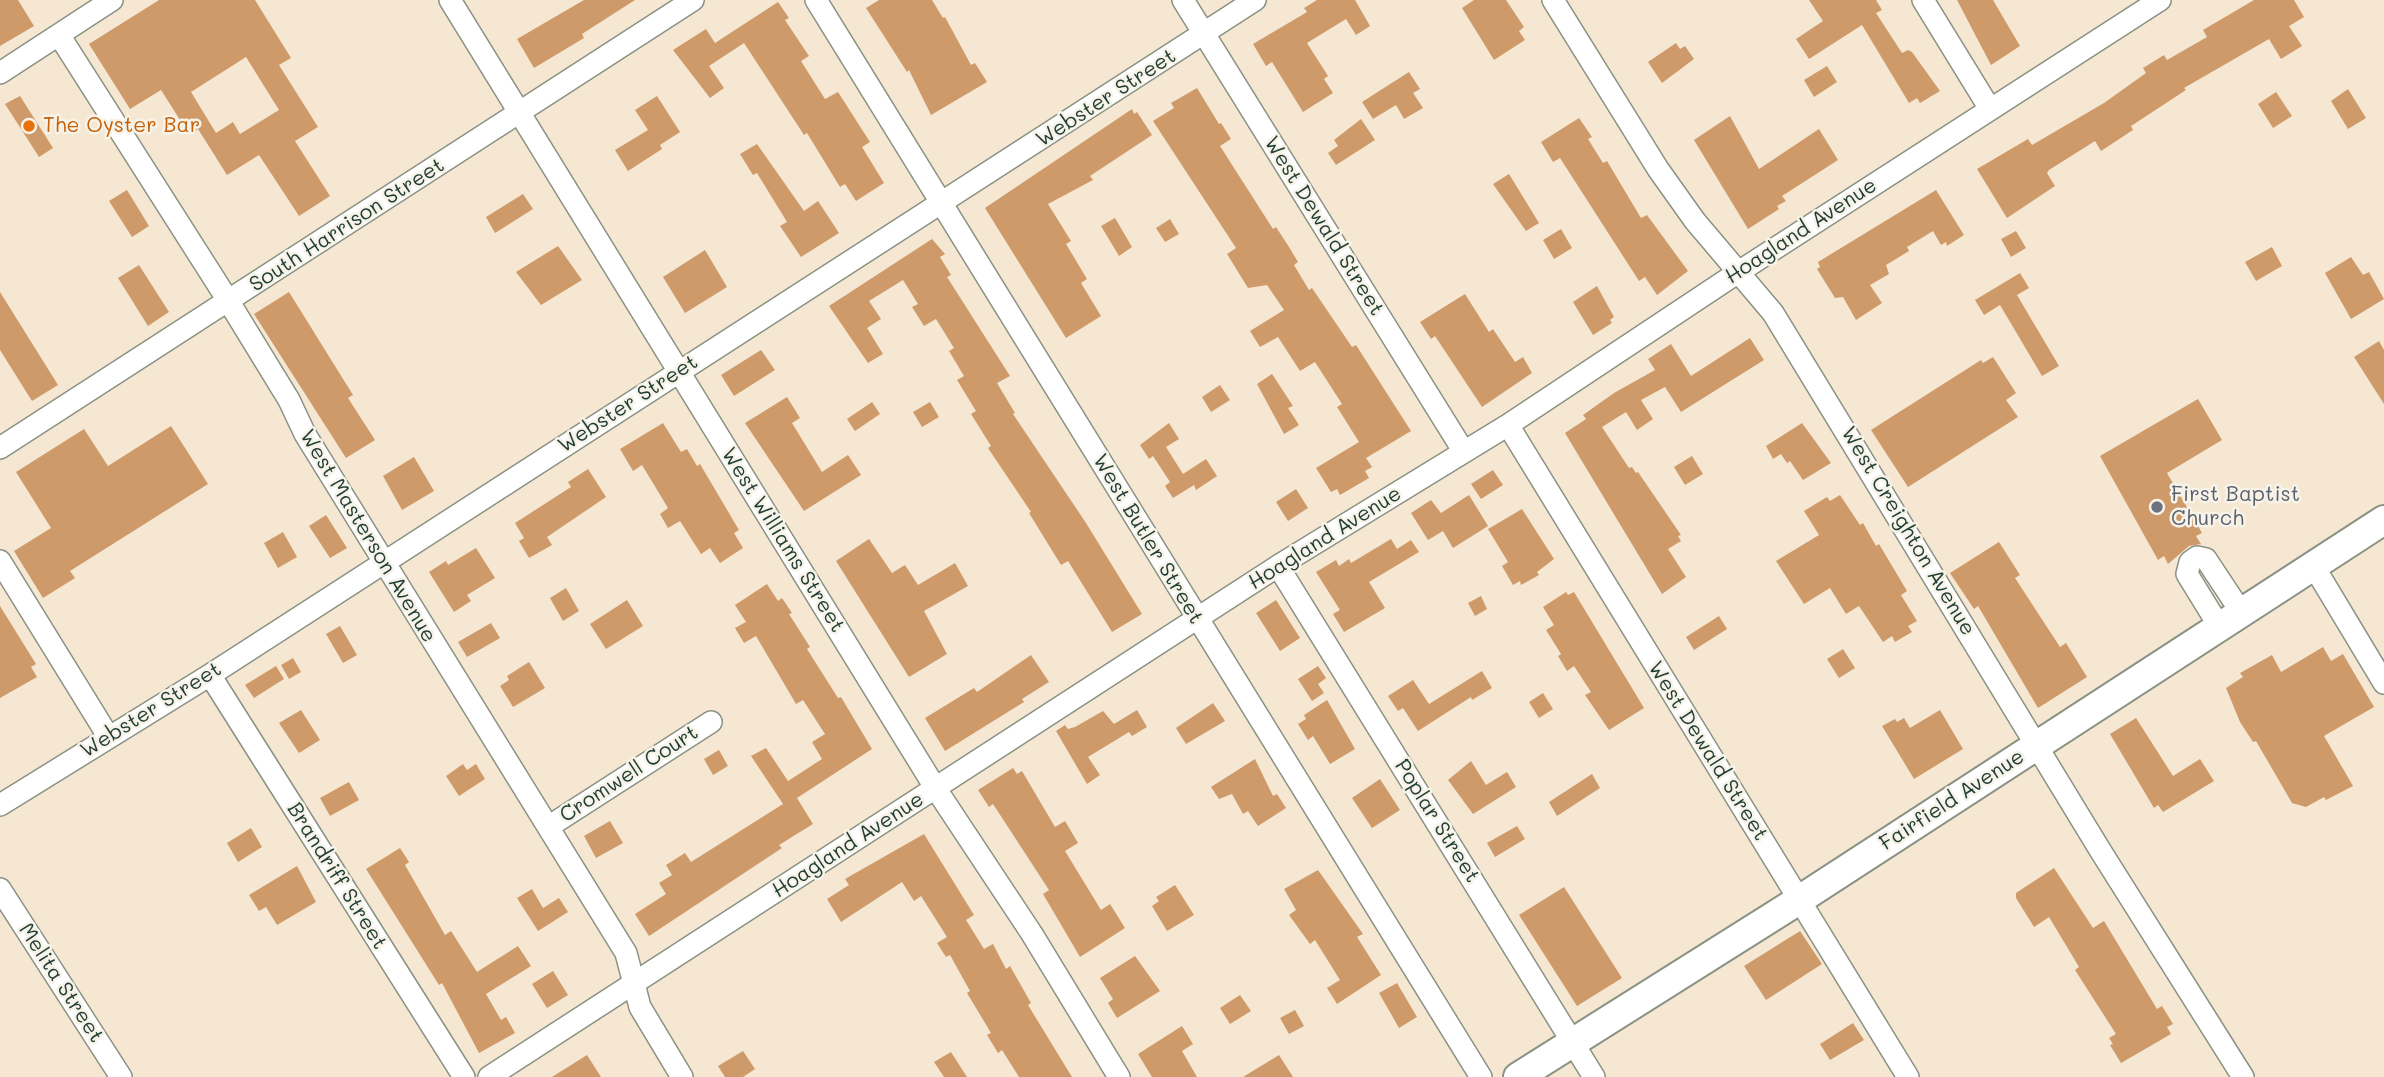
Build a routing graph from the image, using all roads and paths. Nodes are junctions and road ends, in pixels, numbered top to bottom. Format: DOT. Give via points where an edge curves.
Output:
graph roads {
  1 [pos="450,0"];
  2 [pos="693,0"];
  3 [pos="816,0"];
  4 [pos="1183,0"];
  5 [pos="1255,0"];
  6 [pos="1553,0"];
  7 [pos="1923,0"];
  8 [pos="2160,0"];
  9 [pos="101,3"];
  10 [pos="1204,33"];
  11 [pos="59,34"];
  12 [pos="0,74"];
  13 [pos="1990,109"];
  14 [pos="517,113"];
  15 [pos="943,204"];
  16 [pos="1737,272"];
  17 [pos="229,302"];
  18 [pos="679,371"];
  19 [pos="1508,425"];
  20 [pos="0,448"];
  21 [pos="1465,452"];
  22 [pos="2381,529"];
  23 [pos="0,561"];
  24 [pos="384,562"];
  25 [pos="2313,565"];
  26 [pos="1278,566"];
  27 [pos="1197,619"];
  28 [pos="210,675"];
  29 [pos="2384,683"];
  30 [pos="711,722"];
  31 [pos="108,736"];
  32 [pos="2038,744"];
  33 [pos="936,789"];
  34 [pos="0,805"];
  35 [pos="548,827"];
  36 [pos="0,889"];
  37 [pos="1799,900"];
  38 [pos="635,981"];
  39 [pos="1574,1041"];
  40 [pos="121,1077"];
  41 [pos="464,1077"];
  42 [pos="489,1077"];
  43 [pos="682,1077"];
  44 [pos="1119,1077"];
  45 [pos="1481,1077"];
  46 [pos="1518,1077"];
  47 [pos="1594,1077"];
  48 [pos="1908,1077"];
  49 [pos="2243,1077"];
  1 -- 14 [label="street, West Williams Street"];
  2 -- 14 [label="street, South Harrison Street"];
  3 -- 15 [label="street, West Butler Street"];
  4 -- 10 [label="street, West Dewald Street"];
  5 -- 10 [label="street, Webster Street"];
  6 -- 16 [label="street, West Creighton Avenue" via="1658,169"];
  7 -- 13 [label="street"];
  8 -- 13 [label="street, Hoagland Avenue"];
  9 -- 11 [label="street"];
  10 -- 15 [label="street, Webster Street"];
  10 -- 21 [label="street, West Dewald Street"];
  11 -- 12 [label="street"];
  11 -- 17 [label="street, West Masterson Avenue"];
  13 -- 16 [label="street, Hoagland Avenue"];
  14 -- 17 [label="street, South Harrison Street"];
  14 -- 18 [label="street, West Williams Street"];
  15 -- 18 [label="street, Webster Street"];
  15 -- 27 [label="street, West Butler Street"];
  16 -- 19 [label="street, Hoagland Avenue"];
  16 -- 32 [label="street, West Creighton Avenue" via="1794,345"];
  17 -- 20 [label="street, South Harrison Street"];
  17 -- 24 [label="street, West Masterson Avenue"];
  18 -- 24 [label="street, Webster Street"];
  18 -- 33 [label="street, West Williams Street"];
  19 -- 21 [label="street, Hoagland Avenue"];
  19 -- 37 [label="street, West Dewald Street"];
  21 -- 26 [label="street, Hoagland Avenue"];
  22 -- 25 [label="main road, Fairfield Avenue"];
  23 -- 31 [label="street"];
  24 -- 28 [label="street, Webster Street"];
  24 -- 35 [label="street, West Masterson Avenue"];
  25 -- 29 [label="street"];
  25 -- 32 [label="main road, Fairfield Avenue"];
  26 -- 27 [label="street, Hoagland Avenue"];
  26 -- 39 [label="street, Poplar Street"];
  27 -- 33 [label="street, Hoagland Avenue"];
  27 -- 45 [label="street, West Butler Street"];
  28 -- 31 [label="street, Webster Street"];
  28 -- 41 [label="street, Brandriff Street"];
  30 -- 35 [label="street, Cromwell Court"];
  31 -- 34 [label="street, Webster Street"];
  32 -- 37 [label="main road, Fairfield Avenue"];
  32 -- 49 [label="street, West Creighton Avenue"];
  33 -- 38 [label="street, Hoagland Avenue"];
  33 -- 44 [label="street, West Williams Street"];
  35 -- 38 [label="street, West Masterson Avenue" via="626,953"];
  36 -- 40 [label="street, Melita Street"];
  37 -- 39 [label="main road, Fairfield Avenue"];
  37 -- 48 [label="street, West Dewald Street"];
  38 -- 42 [label="street, Hoagland Avenue"];
  38 -- 43 [label="street, West Masterson Avenue" via="640,1007"];
  39 -- 46 [label="main road, Fairfield Avenue"];
  39 -- 47 [label="street, Poplar Street"];
}
